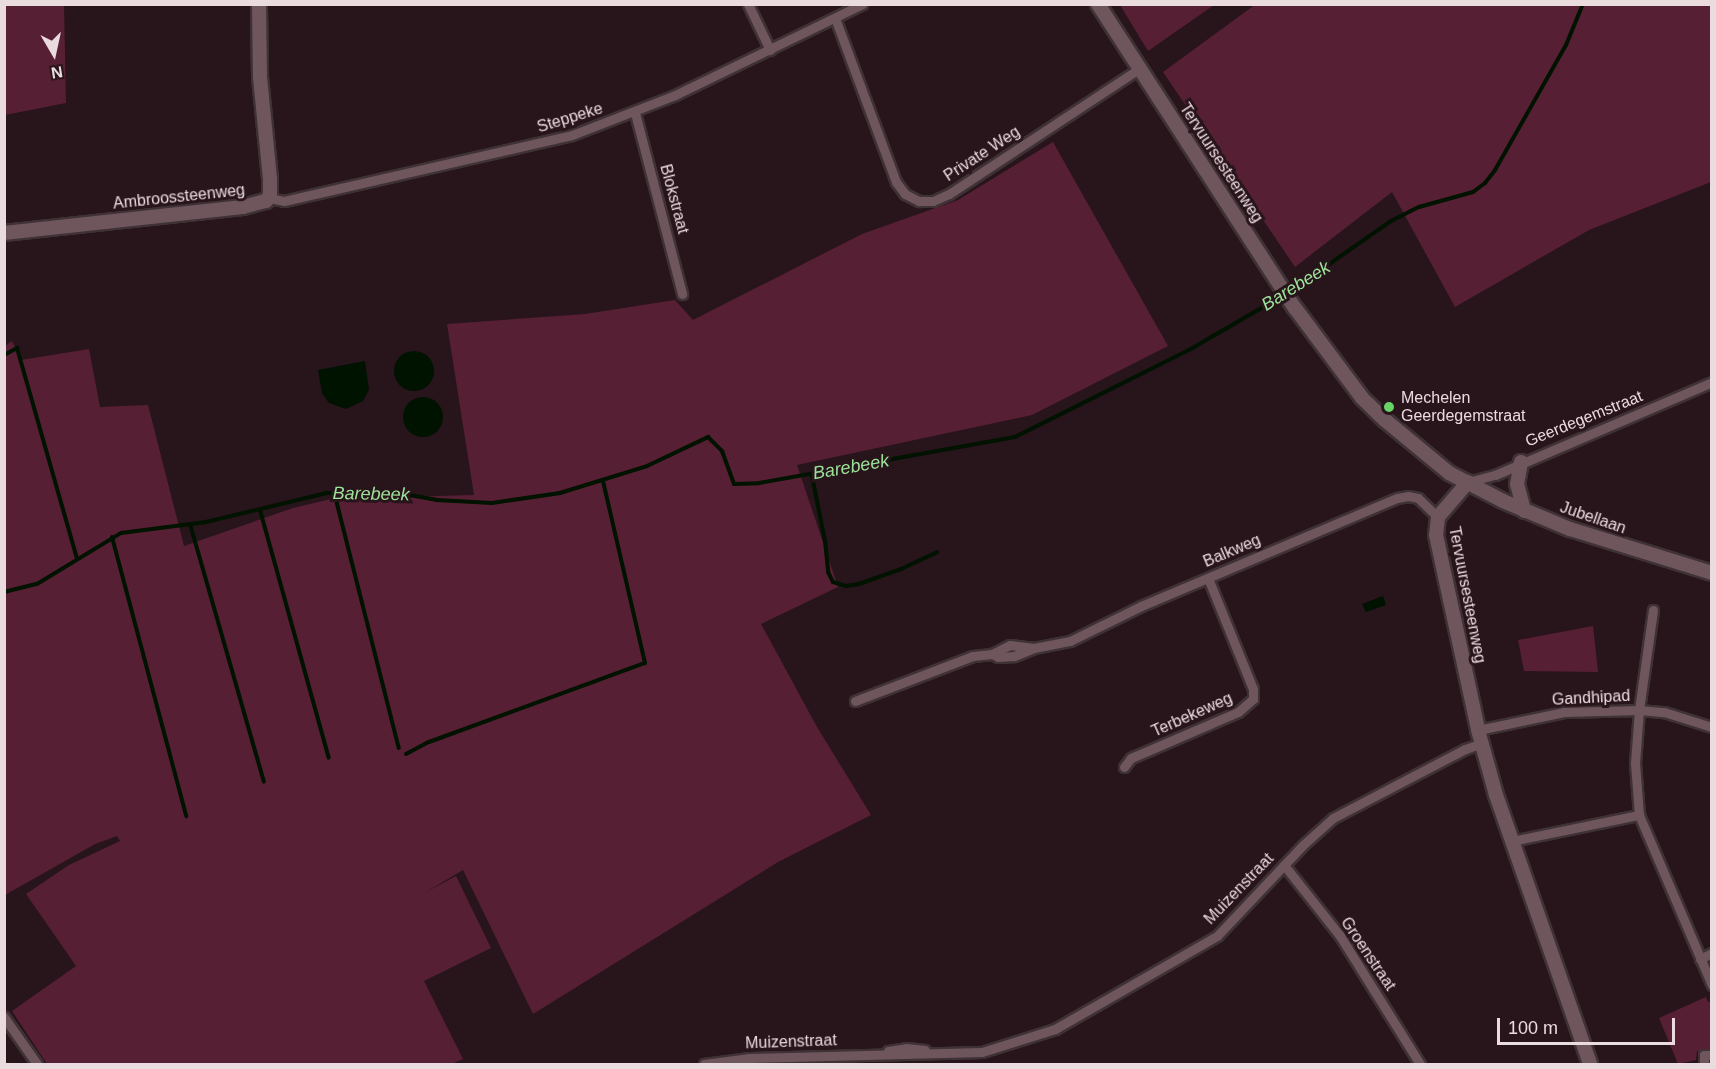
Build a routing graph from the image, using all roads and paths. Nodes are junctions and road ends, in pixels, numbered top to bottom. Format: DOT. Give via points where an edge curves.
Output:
graph roads {
  1 [pos="259,4"];
  2 [pos="748,4"];
  3 [pos="861,4"];
  4 [pos="1098,4"];
  5 [pos="835,18"];
  6 [pos="770,50"];
  7 [pos="1140,68"];
  8 [pos="635,112"];
  9 [pos="269,198"];
  10 [pos="4,233"];
  11 [pos="682,294"];
  12 [pos="1712,382"];
  13 [pos="1521,462"];
  14 [pos="1468,482"];
  15 [pos="1524,511"];
  16 [pos="1438,517"];
  17 [pos="1712,573"];
  18 [pos="1208,578"];
  19 [pos="1653,610"];
  20 [pos="855,701"];
  21 [pos="1639,710"];
  22 [pos="1712,727"];
  23 [pos="1480,736"];
  24 [pos="1124,767"];
  25 [pos="1639,815"];
  26 [pos="1512,841"];
  27 [pos="1284,865"];
  28 [pos="1712,953"];
  29 [pos="1700,959"];
  30 [pos="1712,985"];
  31 [pos="4,1017"];
  32 [pos="1712,1055"];
  33 [pos="37,1065"];
  34 [pos="704,1065"];
  35 [pos="1420,1065"];
  36 [pos="1590,1065"];
  37 [pos="1704,1065"];
  1 -- 9 [label="street, Ambroossteenweg"];
  2 -- 6 [label="street"];
  3 -- 5 [label="street, Steppeke"];
  4 -- 7 [label="street, Tervuursesteenweg"];
  5 -- 6 [label="street, Steppeke"];
  5 -- 7 [label="street, Private Weg" via="896,182 905,194 919,201 933,201 949,194"];
  6 -- 8 [label="street, Steppeke"];
  7 -- 14 [label="street, Tervuursesteenweg" via="1294,308 1362,398 1415,447"];
  8 -- 9 [label="street, Steppeke" via="524,148 284,201"];
  8 -- 11 [label="street, Blokstraat"];
  9 -- 10 [label="street, Ambroossteenweg" via="243,207"];
  12 -- 13 [label="street, Geerdegemstraat"];
  13 -- 14 [label="street, Geerdegemstraat"];
  13 -- 15 [label="street" via="1517,484"];
  14 -- 15 [label="street, Jubellaan"];
  14 -- 16 [label="street, Tervuursesteenweg"];
  15 -- 17 [label="street, Jubellaan" via="1570,530"];
  16 -- 18 [label="street, Balkweg" via="1418,498 1397,498"];
  16 -- 23 [label="street, Tervuursesteenweg" via="1436,535"];
  18 -- 20 [label="street, Balkweg" via="1070,641 1034,648 1010,645"];
  18 -- 24 [label="street, Terbekeweg" via="1253,689 1253,699 1238,712 1131,758"];
  19 -- 21 [label="street"];
  21 -- 22 [label="street" via="1664,712"];
  21 -- 23 [label="street, Gandhipad" via="1564,712"];
  21 -- 25 [label="street, Gandhipad" via="1635,763"];
  23 -- 26 [label="street, Tervuursesteenweg"];
  23 -- 27 [label="street, Muizenstraat" via="1465,749 1333,818"];
  25 -- 26 [label="street"];
  25 -- 29 [label="street, Gandhipad"];
  26 -- 36 [label="street, Tervuursesteenweg"];
  27 -- 34 [label="street, Muizenstraat" via="1217,936 1075,1019 1029,1039 982,1052 750,1058"];
  27 -- 35 [label="street, Groenstraat" via="1340,936"];
  28 -- 29 [label="street"];
  29 -- 30 [label="street, Gandhipad"];
  31 -- 33 [label="street"];
  32 -- 37 [label="street" via="1704,1055"];
}
